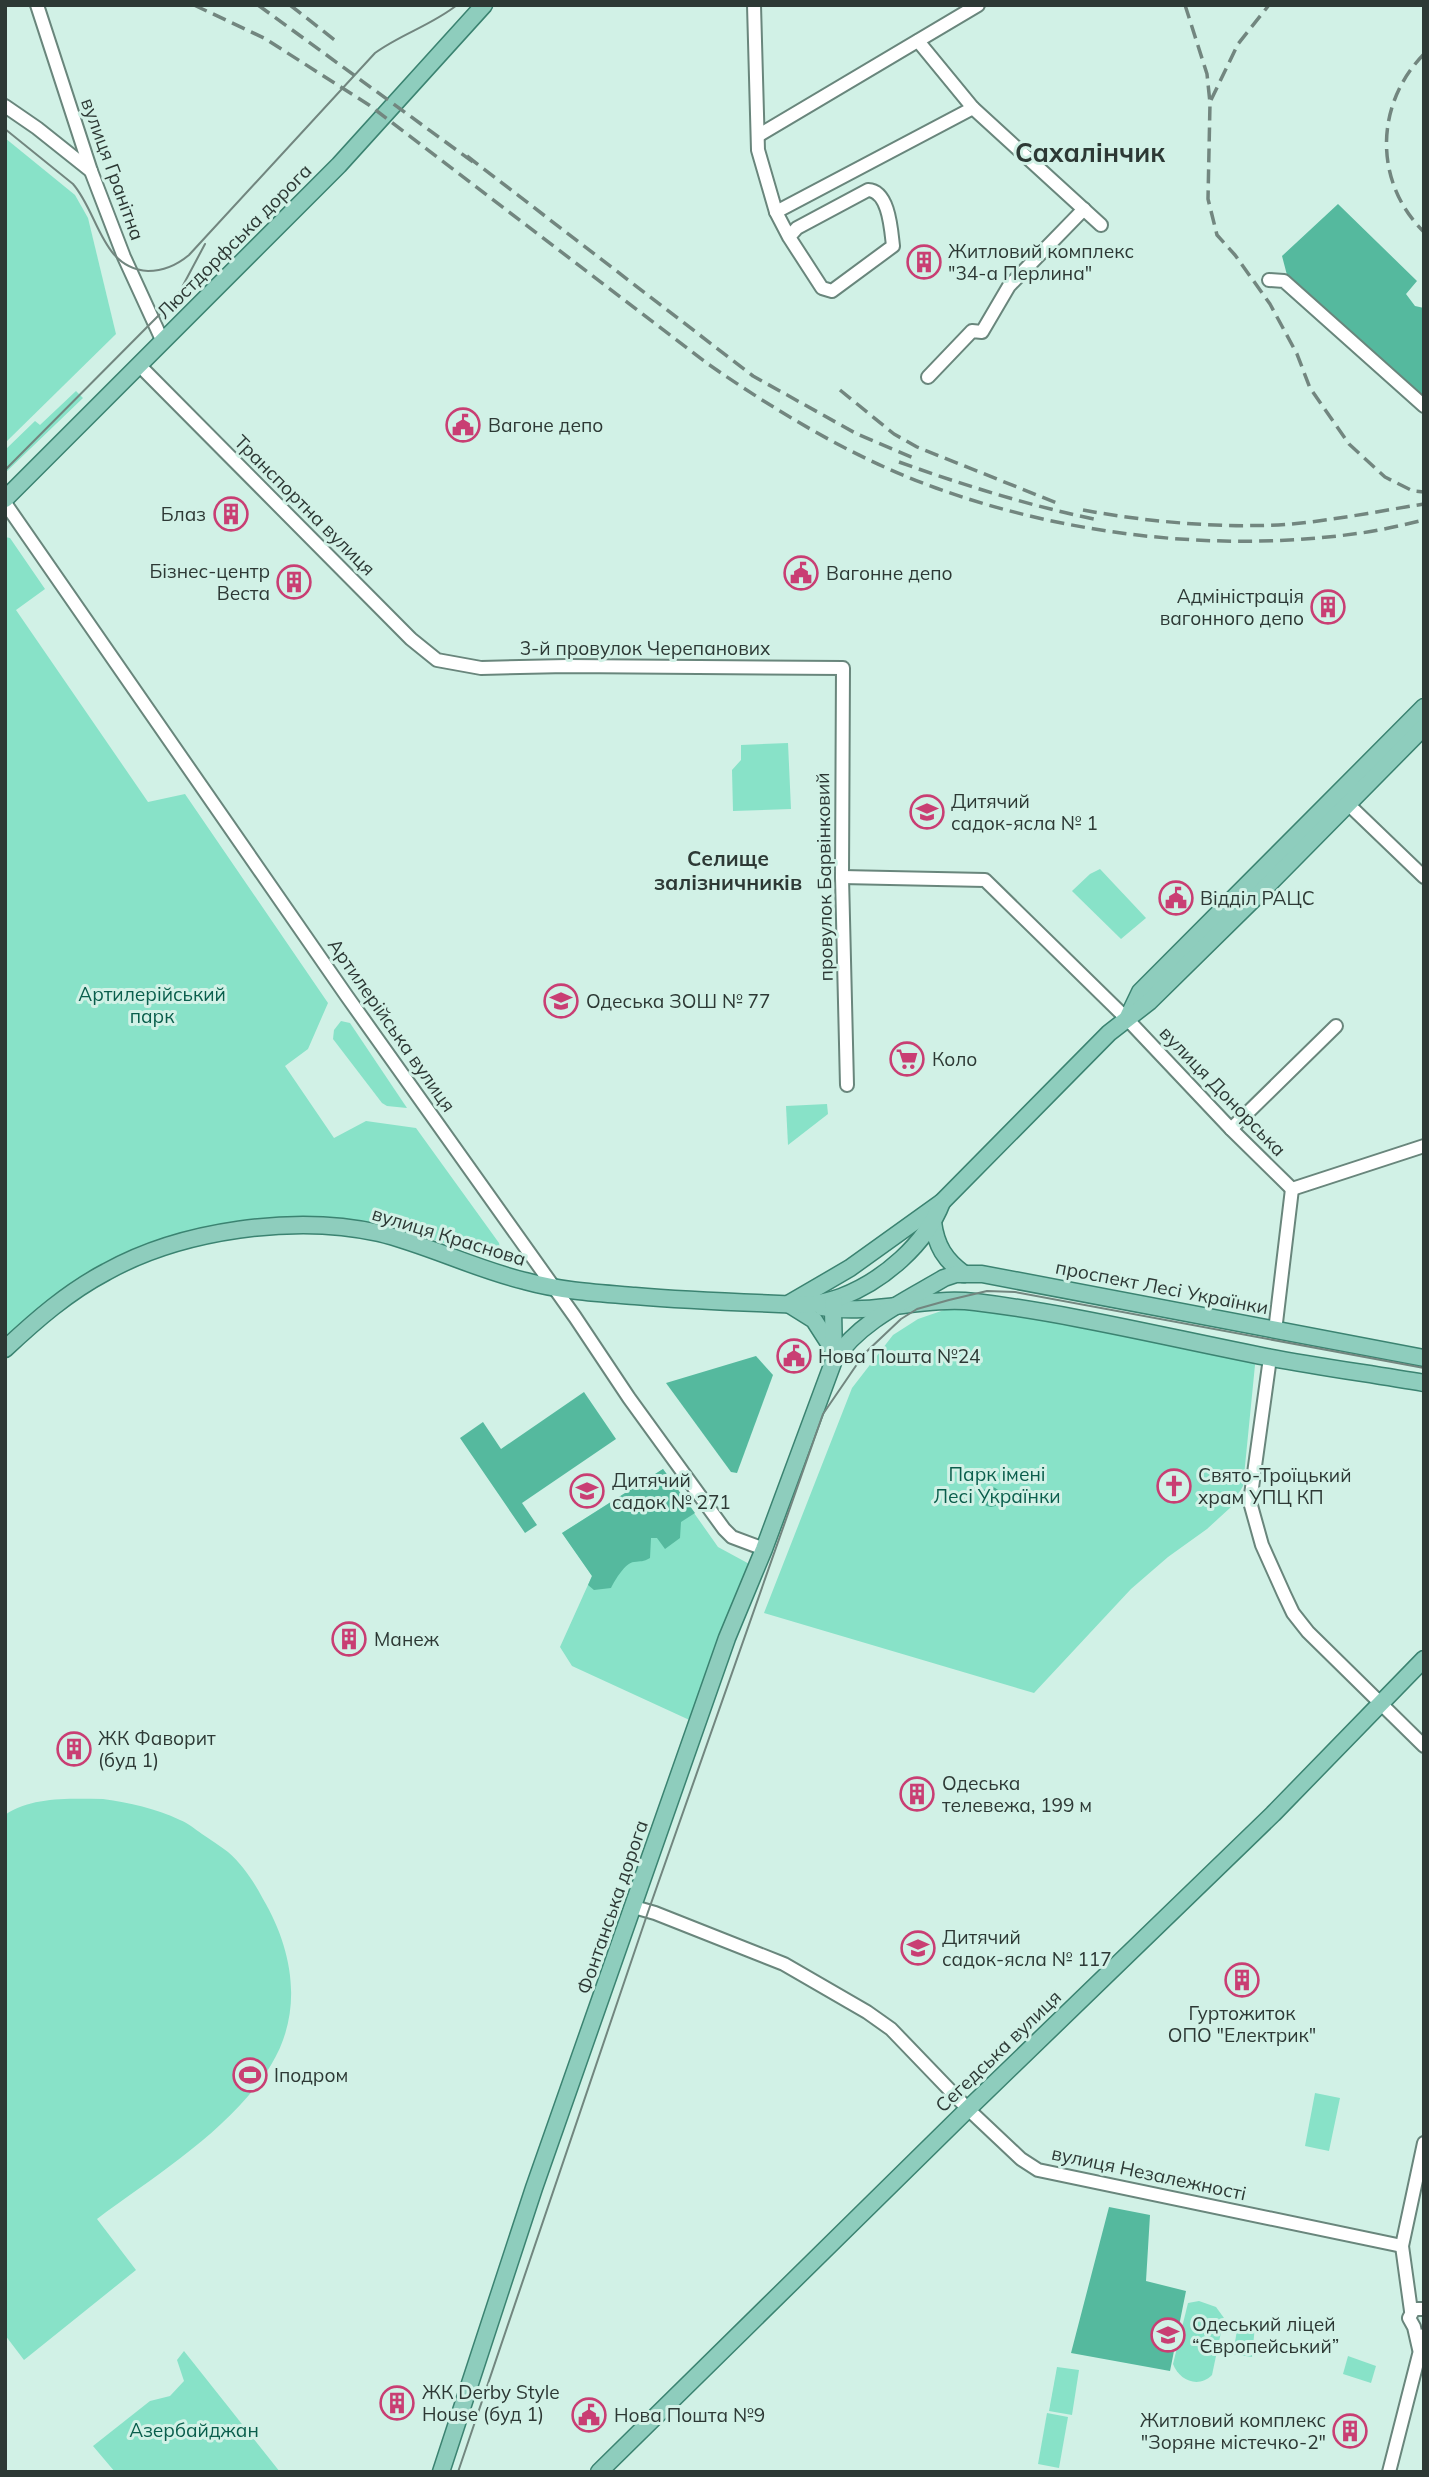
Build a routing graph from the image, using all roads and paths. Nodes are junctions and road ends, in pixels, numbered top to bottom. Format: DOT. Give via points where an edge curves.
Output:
graph roads {
  1 [pos="37,5"];
  2 [pos="484,5"];
  3 [pos="754,5"];
  4 [pos="978,5"];
  5 [pos="918,41"];
  6 [pos="5,106"];
  7 [pos="973,108"];
  8 [pos="759,135"];
  9 [pos="91,171"];
  10 [pos="1084,209"];
  11 [pos="776,212"];
  12 [pos="1101,225"];
  13 [pos="789,237"];
  14 [pos="1269,279"];
  15 [pos="163,342"];
  16 [pos="140,366"];
  17 [pos="928,377"];
  18 [pos="1424,406"];
  19 [pos="5,501"];
  20 [pos="448,663"];
  21 [pos="843,668"];
  22 [pos="1424,707"];
  23 [pos="1424,726"];
  24 [pos="1348,804"];
  25 [pos="842,877"];
  26 [pos="1424,877"];
  27 [pos="1127,1019"];
  28 [pos="1336,1026"];
  29 [pos="847,1085"];
  30 [pos="1231,1129"];
  31 [pos="1424,1146"];
  32 [pos="1292,1189"];
  33 [pos="942,1202"];
  34 [pos="933,1222"];
  35 [pos="850,1268"];
  36 [pos="964,1274"];
  37 [pos="552,1287"];
  38 [pos="969,1301"];
  39 [pos="788,1304"];
  40 [pos="833,1304"];
  41 [pos="898,1305"];
  42 [pos="1275,1331"];
  43 [pos="5,1349"];
  44 [pos="834,1356"];
  45 [pos="1270,1358"];
  46 [pos="1424,1358"];
  47 [pos="1424,1383"];
  48 [pos="764,1549"];
  49 [pos="1424,1659"];
  50 [pos="1381,1703"];
  51 [pos="1424,1746"];
  52 [pos="634,1907"];
  53 [pos="968,2109"];
  54 [pos="1424,2143"];
  55 [pos="1402,2246"];
  56 [pos="1421,2309"];
  57 [pos="1420,2330"];
  58 [pos="442,2472"];
  59 [pos="599,2472"];
  60 [pos="1389,2472"];
  1 -- 9 [label="street, вулиця Гранітна"];
  2 -- 15 [label="main road, Люстдорфська дорога" via="339,165"];
  3 -- 8 [label="street"];
  4 -- 5 [label="street"];
  5 -- 7 [label="street"];
  5 -- 8 [label="street"];
  6 -- 9 [label="street"];
  7 -- 10 [label="street"];
  7 -- 11 [label="street"];
  8 -- 11 [label="street" via="758,150"];
  9 -- 15 [label="street, вулиця Гранітна"];
  10 -- 12 [label="street"];
  10 -- 17 [label="street" via="1009,286 982,332 972,331"];
  11 -- 13 [label="street"];
  13 -- 13 [label="street" via="827,291 893,246 883,198 874,190"];
  14 -- 18 [label="street" via="1284,281"];
  15 -- 16 [label="main road, Люстдорфська дорога"];
  16 -- 19 [label="main road, Люстдорфська дорога"];
  16 -- 20 [label="street, Транспортна вулиця" via="411,639"];
  19 -- 37 [label="street, Артилерійська вулиця"];
  20 -- 21 [label="street, 3-й провулок Черепанових" via="481,668"];
  21 -- 25 [label="street, провулок Барвінковий"];
  22 -- 27 [label="main road" via="1140,992"];
  23 -- 24 [label="main road"];
  24 -- 26 [label="street"];
  24 -- 27 [label="main road"];
  25 -- 27 [label="street, вулиця Донорська" via="985,880"];
  25 -- 29 [label="street, провулок Барвінковий"];
  27 -- 30 [label="street, вулиця Донорська"];
  27 -- 33 [label="main road"];
  28 -- 30 [label="street"];
  30 -- 32 [label="street, вулиця Донорська"];
  31 -- 32 [label="street"];
  32 -- 42 [label="street"];
  33 -- 34 [label="main road"];
  33 -- 35 [label="main road"];
  34 -- 36 [label="main road" via="947,1262"];
  34 -- 40 [label="main road" via="875,1280"];
  35 -- 39 [label="main road"];
  35 -- 40 [label="main road"];
  36 -- 38 [label="main road" via="959,1285"];
  36 -- 41 [label="main road, проспект Лесі Українки" via="944,1278"];
  36 -- 42 [label="main road, проспект Лесі Українки" via="1002,1277"];
  37 -- 39 [label="main road, вулиця Краснова" via="592,1294"];
  37 -- 43 [label="main road, вулиця Краснова" via="380,1234 338,1226 268,1227 193,1239 107,1271 72,1292"];
  37 -- 48 [label="street, Артилерійська вулиця" via="724,1529 732,1538"];
  38 -- 41 [label="main road, проспект Лесі Українки"];
  38 -- 45 [label="main road, проспект Лесі Українки"];
  39 -- 40 [label="main road, проспект Лесі Українки"];
  39 -- 44 [label="main road" via="814,1320"];
  40 -- 41 [label="main road, проспект Лесі Українки"];
  40 -- 44 [label="main road"];
  41 -- 44 [label="main road, проспект Лесі Українки" via="856,1333"];
  42 -- 46 [label="main road, проспект Лесі Українки"];
  44 -- 48 [label="main road, Фонтанська дорога"];
  45 -- 47 [label="main road, проспект Лесі Українки"];
  45 -- 50 [label="street" via="1250,1502 1262,1545 1293,1613"];
  48 -- 52 [label="main road, Фонтанська дорога" via="727,1638"];
  49 -- 50 [label="main road, Сегедська вулиця"];
  50 -- 51 [label="street"];
  50 -- 53 [label="main road, Сегедська вулиця"];
  52 -- 53 [label="street, вулиця Незалежності" via="784,1964 867,2012 891,2029"];
  52 -- 58 [label="main road, Фонтанська дорога" via="534,2188"];
  53 -- 55 [label="street, вулиця Незалежності" via="1038,2170"];
  53 -- 59 [label="main road, Сегедська вулиця"];
  54 -- 55 [label="street"];
  55 -- 56 [label="street" via="1409,2295"];
  56 -- 57 [label="street" via="1409,2318"];
  57 -- 60 [label="street" via="1419,2353"];
}
